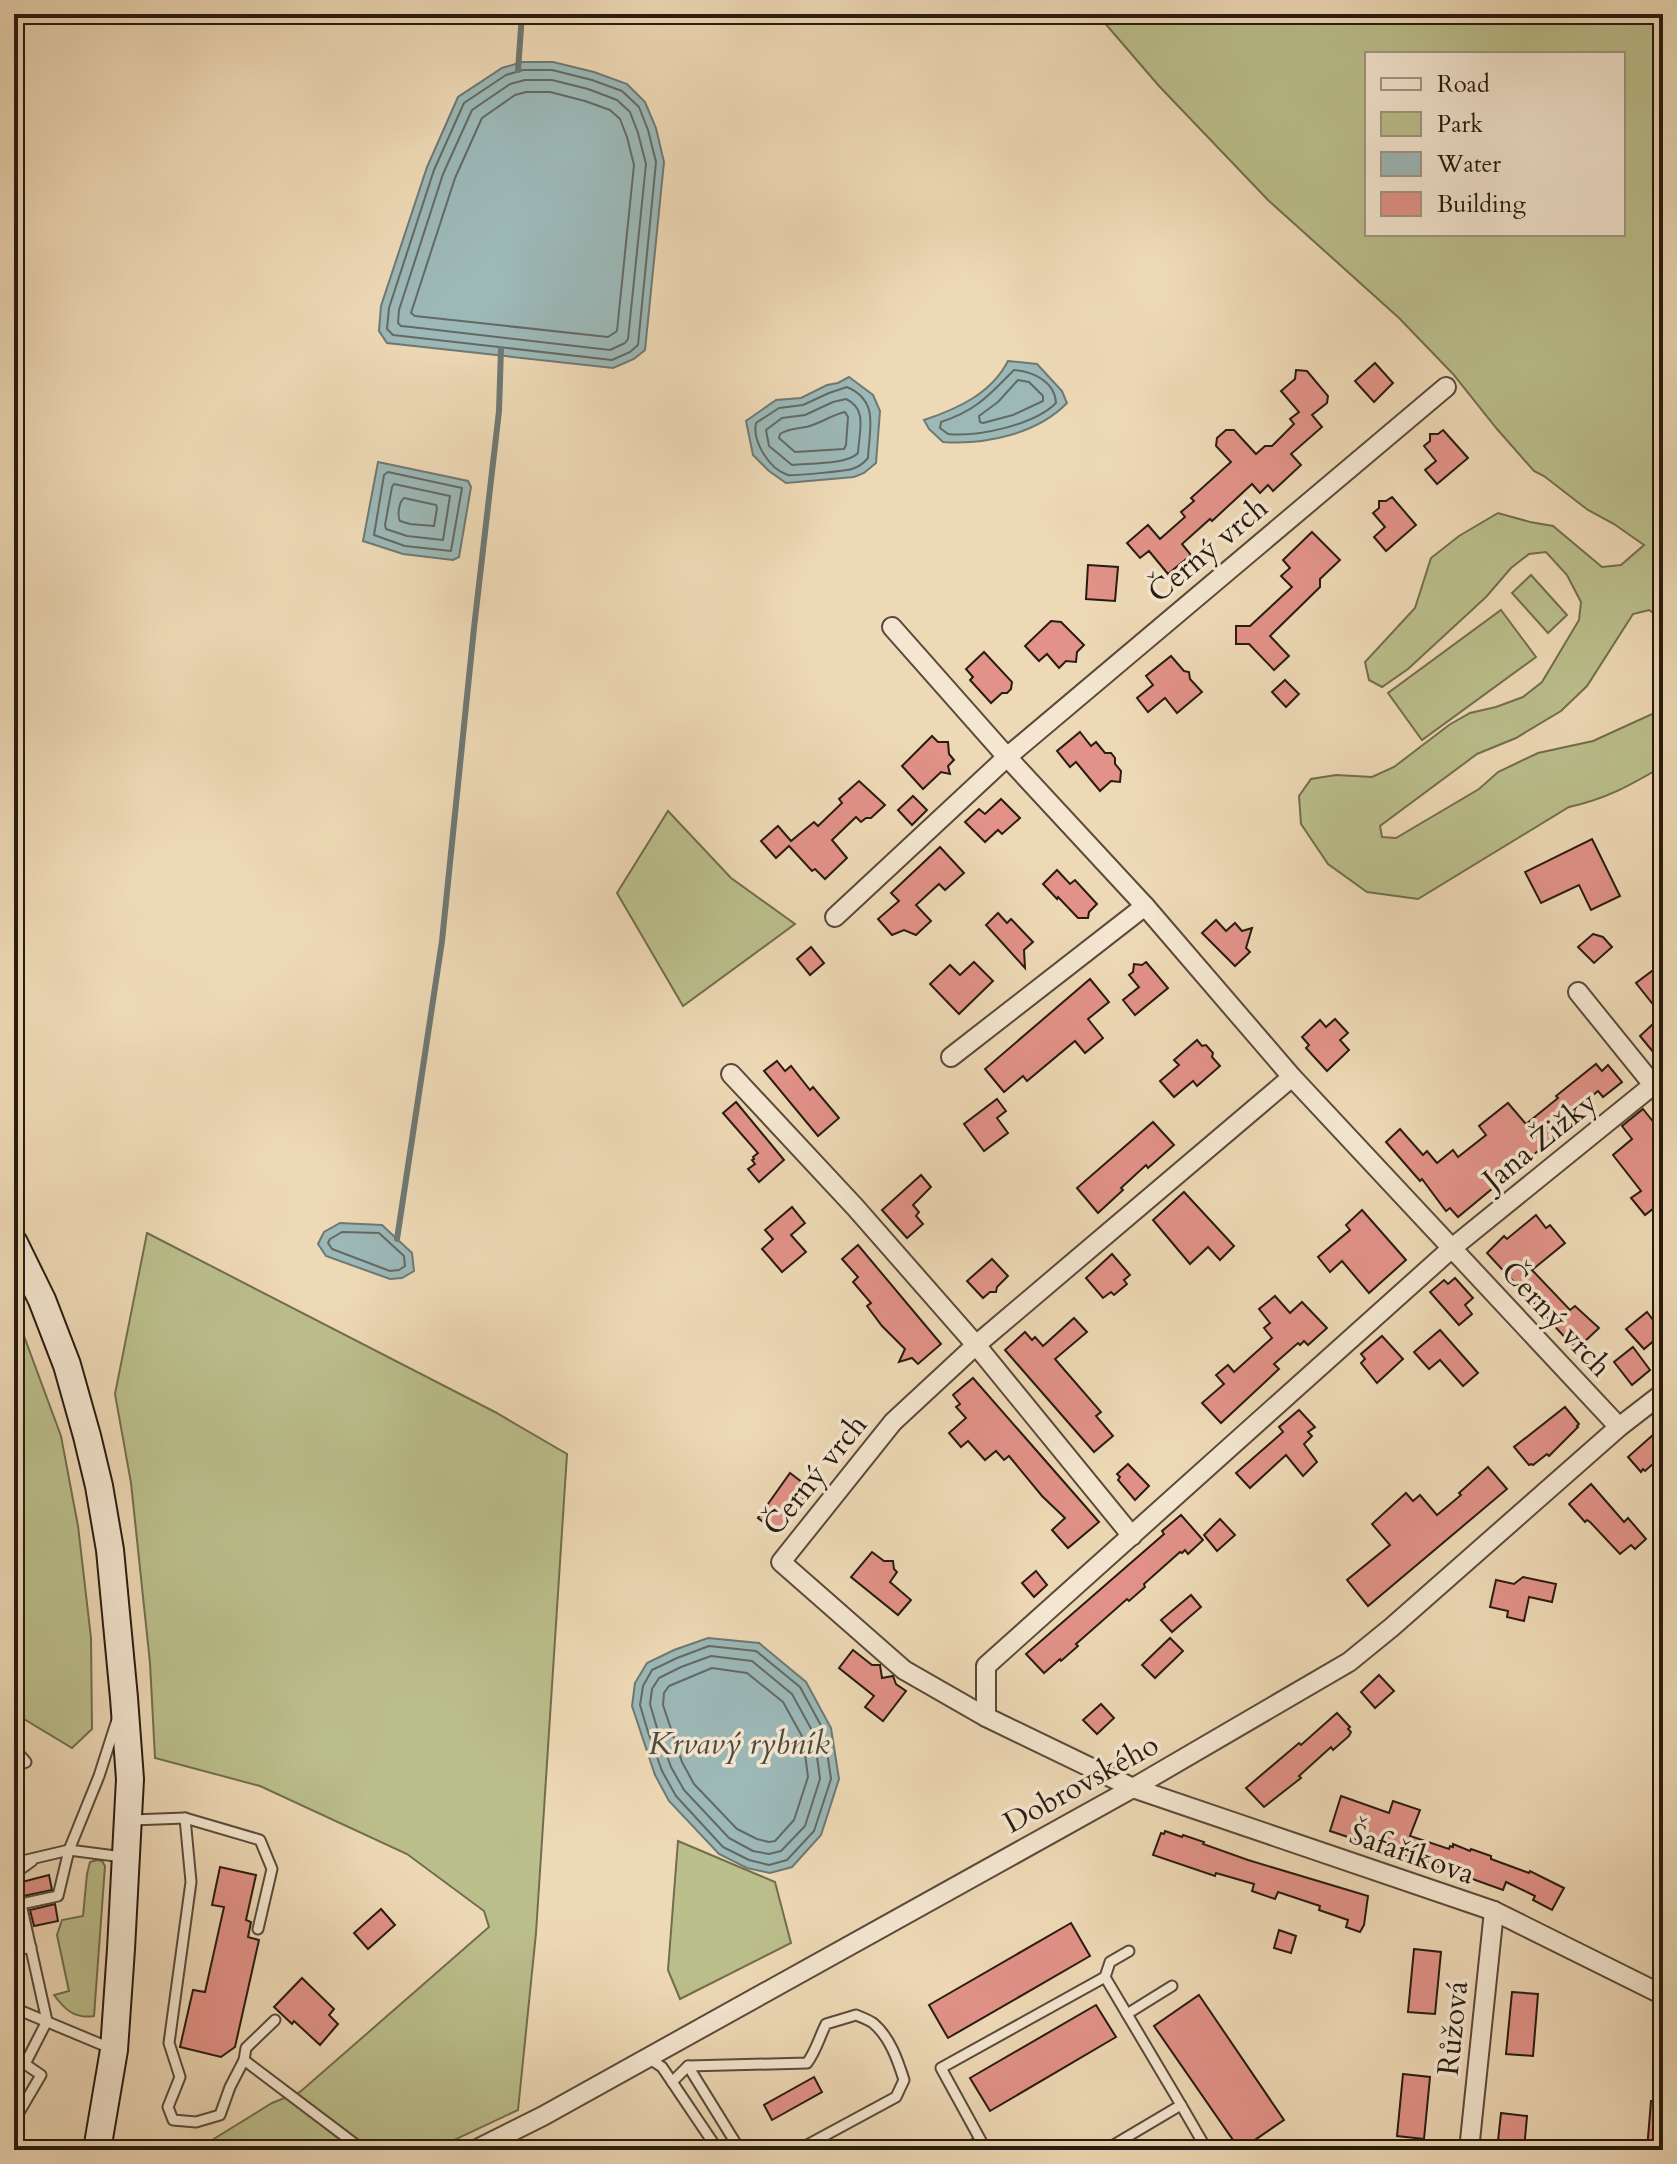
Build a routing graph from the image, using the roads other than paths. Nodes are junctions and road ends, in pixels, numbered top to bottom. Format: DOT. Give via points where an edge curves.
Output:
graph roads {
  1 [pos="1446,387"];
  2 [pos="892,627"];
  3 [pos="1007,757"];
  4 [pos="1145,906"];
  5 [pos="835,917"];
  6 [pos="1578,992"];
  7 [pos="951,1057"];
  8 [pos="731,1074"];
  9 [pos="1292,1077"];
  10 [pos="1660,1086"];
  11 [pos="14,1243"];
  12 [pos="1452,1248"];
  13 [pos="976,1345"];
  14 [pos="1663,1393"];
  15 [pos="1619,1427"];
  16 [pos="1132,1536"];
  17 [pos="124,1698"];
  18 [pos="986,1717"];
  19 [pos="14,1748"];
  20 [pos="14,1767"];
  21 [pos="1133,1788"];
  22 [pos="185,1818"];
  23 [pos="128,1820"];
  24 [pos="69,1850"];
  25 [pos="34,1858"];
  26 [pos="127,1858"];
  27 [pos="14,1863"];
  28 [pos="14,1874"];
  29 [pos="1494,1911"];
  30 [pos="258,1929"];
  31 [pos="31,1947"];
  32 [pos="14,1951"];
  33 [pos="1129,1951"];
  34 [pos="1105,1977"];
  35 [pos="1172,1986"];
  36 [pos="1663,1995"];
  37 [pos="14,2008"];
  38 [pos="1127,2014"];
  39 [pos="275,2020"];
  40 [pos="47,2021"];
  41 [pos="114,2050"];
  42 [pos="14,2057"];
  43 [pos="648,2058"];
  44 [pos="244,2060"];
  45 [pos="25,2064"];
  46 [pos="688,2066"];
  47 [pos="672,2082"];
  48 [pos="1181,2105"];
  49 [pos="14,2121"];
  50 [pos="983,2145"];
  51 [pos="1120,2146"];
  52 [pos="97,2150"];
  53 [pos="363,2150"];
  54 [pos="477,2150"];
  55 [pos="718,2150"];
  56 [pos="740,2150"];
  57 [pos="798,2150"];
  58 [pos="964,2150"];
  59 [pos="1105,2150"];
  60 [pos="1207,2150"];
  61 [pos="1469,2150"];
  1 -- 3 [label="street, Černý vrch"];
  2 -- 3 [label="street, Černý vrch"];
  3 -- 4 [label="street, Černý vrch"];
  3 -- 5 [label="street, Černý vrch"];
  4 -- 7 [label="street"];
  4 -- 9 [label="street, Černý vrch"];
  6 -- 10 [label="street"];
  8 -- 13 [label="street"];
  9 -- 12 [label="street, Černý vrch"];
  9 -- 13 [label="street, Černý vrch"];
  10 -- 12 [label="street, Jana Žižky"];
  11 -- 17 [label="main road" via="67,1365 90,1448 110,1550"];
  12 -- 15 [label="street, Černý vrch"];
  12 -- 16 [label="street"];
  13 -- 16 [label="street"];
  13 -- 18 [label="street, Černý vrch" via="893,1422 781,1562 904,1670"];
  14 -- 15 [label="street, Dobrovského"];
  15 -- 21 [label="street, Dobrovského" via="1349,1662"];
  16 -- 18 [label="street" via="986,1666"];
  17 -- 23 [label="main road"];
  17 -- 24 [label="lane"];
  18 -- 21 [label="street, Černý vrch"];
  19 -- 20 [label="lane" via="26,1762"];
  21 -- 29 [label="street, Šafaříkova"];
  21 -- 43 [label="street, Dobrovského"];
  22 -- 23 [label="lane"];
  22 -- 30 [label="lane" via="260,1840 272,1869"];
  22 -- 44 [label="lane" via="191,1882 169,2043 180,2077 168,2107 173,2120 196,2122 220,2115"];
  23 -- 26 [label="main road"];
  24 -- 25 [label="lane"];
  24 -- 26 [label="lane"];
  24 -- 31 [label="lane" via="58,1896 21,1904"];
  25 -- 27 [label="lane"];
  25 -- 28 [label="lane"];
  26 -- 41 [label="main road"];
  29 -- 36 [label="street, Šafaříkova"];
  29 -- 61 [label="street, Růžová"];
  31 -- 32 [label="lane"];
  31 -- 40 [label="lane"];
  33 -- 34 [label="lane" via="1110,1962"];
  34 -- 38 [label="lane"];
  34 -- 50 [label="lane" via="941,2068"];
  35 -- 38 [label="lane"];
  37 -- 40 [label="lane"];
  38 -- 48 [label="lane"];
  39 -- 44 [label="lane" via="246,2048"];
  40 -- 41 [label="lane"];
  40 -- 45 [label="lane"];
  41 -- 52 [label="main road"];
  42 -- 45 [label="lane"];
  43 -- 47 [label="lane"];
  43 -- 54 [label="street, Dobrovského"];
  44 -- 53 [label="lane"];
  45 -- 49 [label="lane" via="41,2075"];
  46 -- 47 [label="lane"];
  46 -- 56 [label="lane"];
  46 -- 57 [label="lane" via="807,2063 826,2024 856,2015 873,2023 900,2067 904,2080 896,2097"];
  47 -- 55 [label="lane"];
  48 -- 51 [label="lane"];
  48 -- 60 [label="lane"];
  50 -- 58 [label="lane"];
  51 -- 59 [label="lane"];
}
